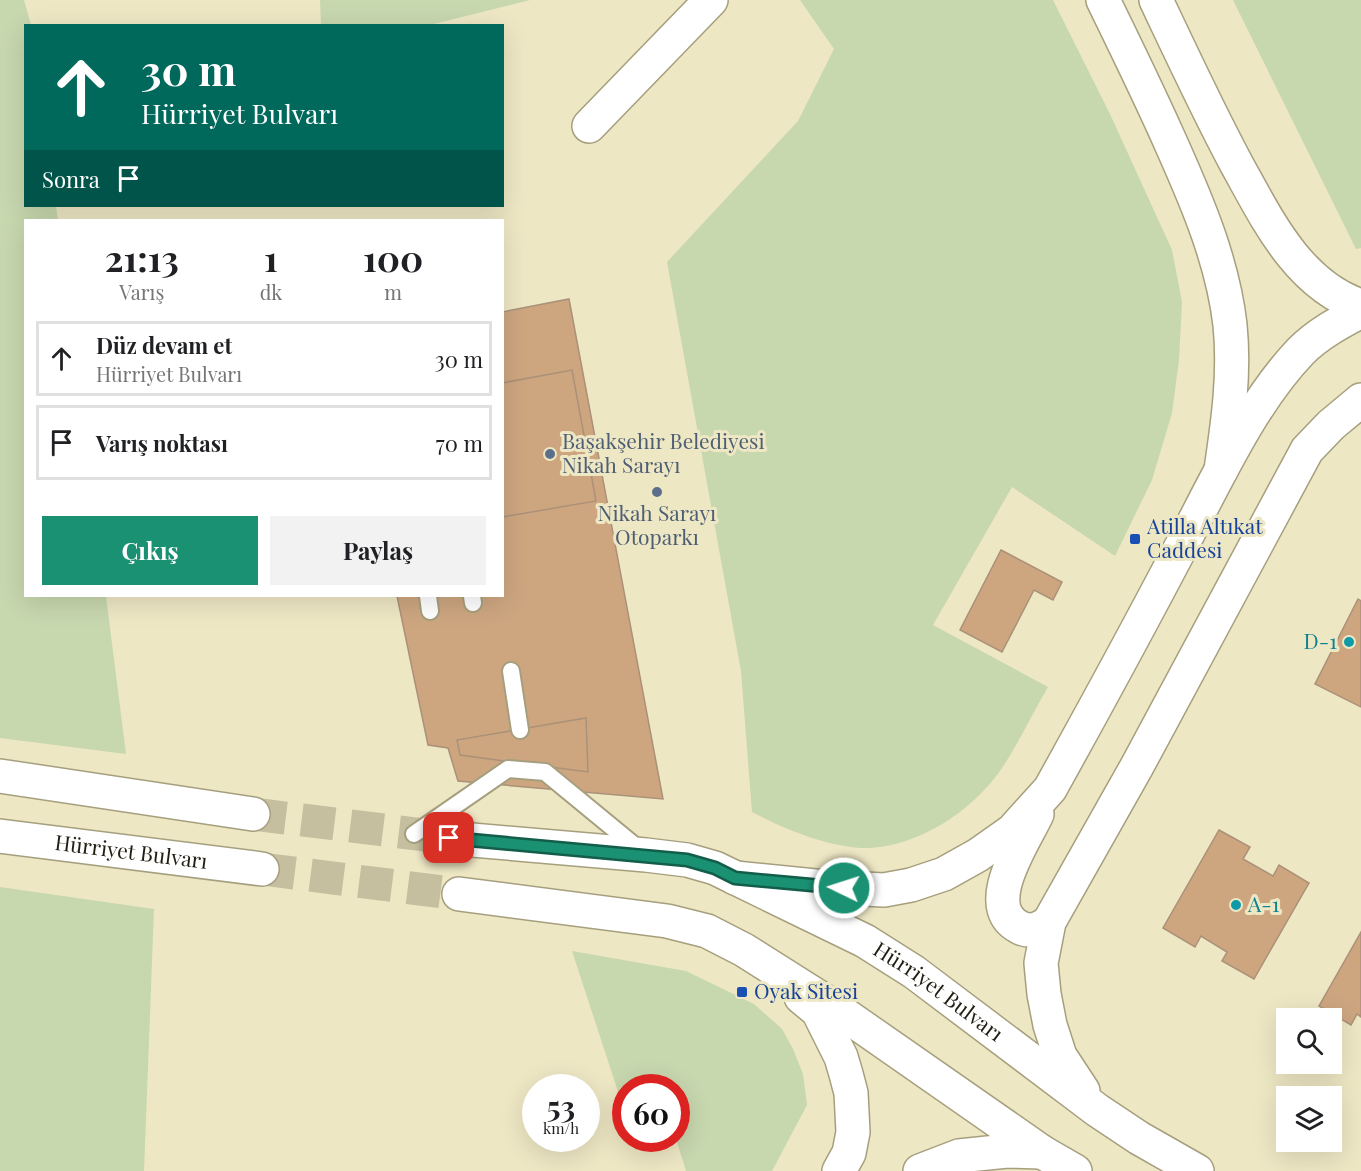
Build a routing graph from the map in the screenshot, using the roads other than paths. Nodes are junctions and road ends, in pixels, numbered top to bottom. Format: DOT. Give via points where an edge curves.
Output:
graph roads {
  1 [pos="711,0"];
  2 [pos="1103,0"];
  3 [pos="1156,0"];
  4 [pos="589,126"];
  5 [pos="1361,308"];
  6 [pos="1361,400"];
  7 [pos="1221,471"];
  8 [pos="511,671"];
  9 [pos="520,730"];
  10 [pos="0,776"];
  11 [pos="1050,789"];
  12 [pos="253,814"];
  13 [pos="414,834"];
  14 [pos="0,836"];
  15 [pos="449,838"];
  16 [pos="646,855"];
  17 [pos="262,869"];
  18 [pos="735,878"];
  19 [pos="459,894"];
  20 [pos="1049,922"];
  21 [pos="744,950"];
  22 [pos="1097,1110"];
  23 [pos="1042,1152"];
  24 [pos="839,1171"];
  25 [pos="920,1171"];
  26 [pos="1075,1171"];
  27 [pos="1197,1171"];
  1 -- 4 [label="main road"];
  2 -- 7 [label="main road" via="1199,207 1219,269 1230,325 1231,367"];
  3 -- 5 [label="main road" via="1216,125 1273,229 1299,263 1330,292"];
  5 -- 7 [label="main road" via="1326,330 1279,376"];
  6 -- 20 [label="main road" via="1307,450"];
  7 -- 11 [label="main road"];
  8 -- 9 [label="lane"];
  10 -- 12 [label="main road"];
  11 -- 18 [label="main road" via="1012,831 978,855 944,874 911,885 884,890"];
  11 -- 20 [label="main road" via="1004,881 1002,897 1006,917 1022,929 1042,928"];
  13 -- 16 [label="lane" via="508,769 527,767 545,772"];
  14 -- 17 [label="main road, Hürriyet Bulvarı"];
  15 -- 16 [label="main road, Hürriyet Bulvarı"];
  16 -- 18 [label="main road, Hürriyet Bulvarı" via="687,860"];
  18 -- 22 [label="main road, Hürriyet Bulvarı" via="866,941 914,972"];
  19 -- 21 [label="main road" via="667,921 707,931"];
  20 -- 22 [label="main road" via="1041,963 1050,1025 1060,1056"];
  21 -- 23 [label="main road" via="831,1005"];
  21 -- 24 [label="main road" via="818,1011 841,1057 850,1093 853,1132 849,1153"];
  22 -- 27 [label="main road, Hürriyet Bulvarı"];
  23 -- 25 [label="main road" via="959,1156"];
  23 -- 26 [label="main road"];
}
